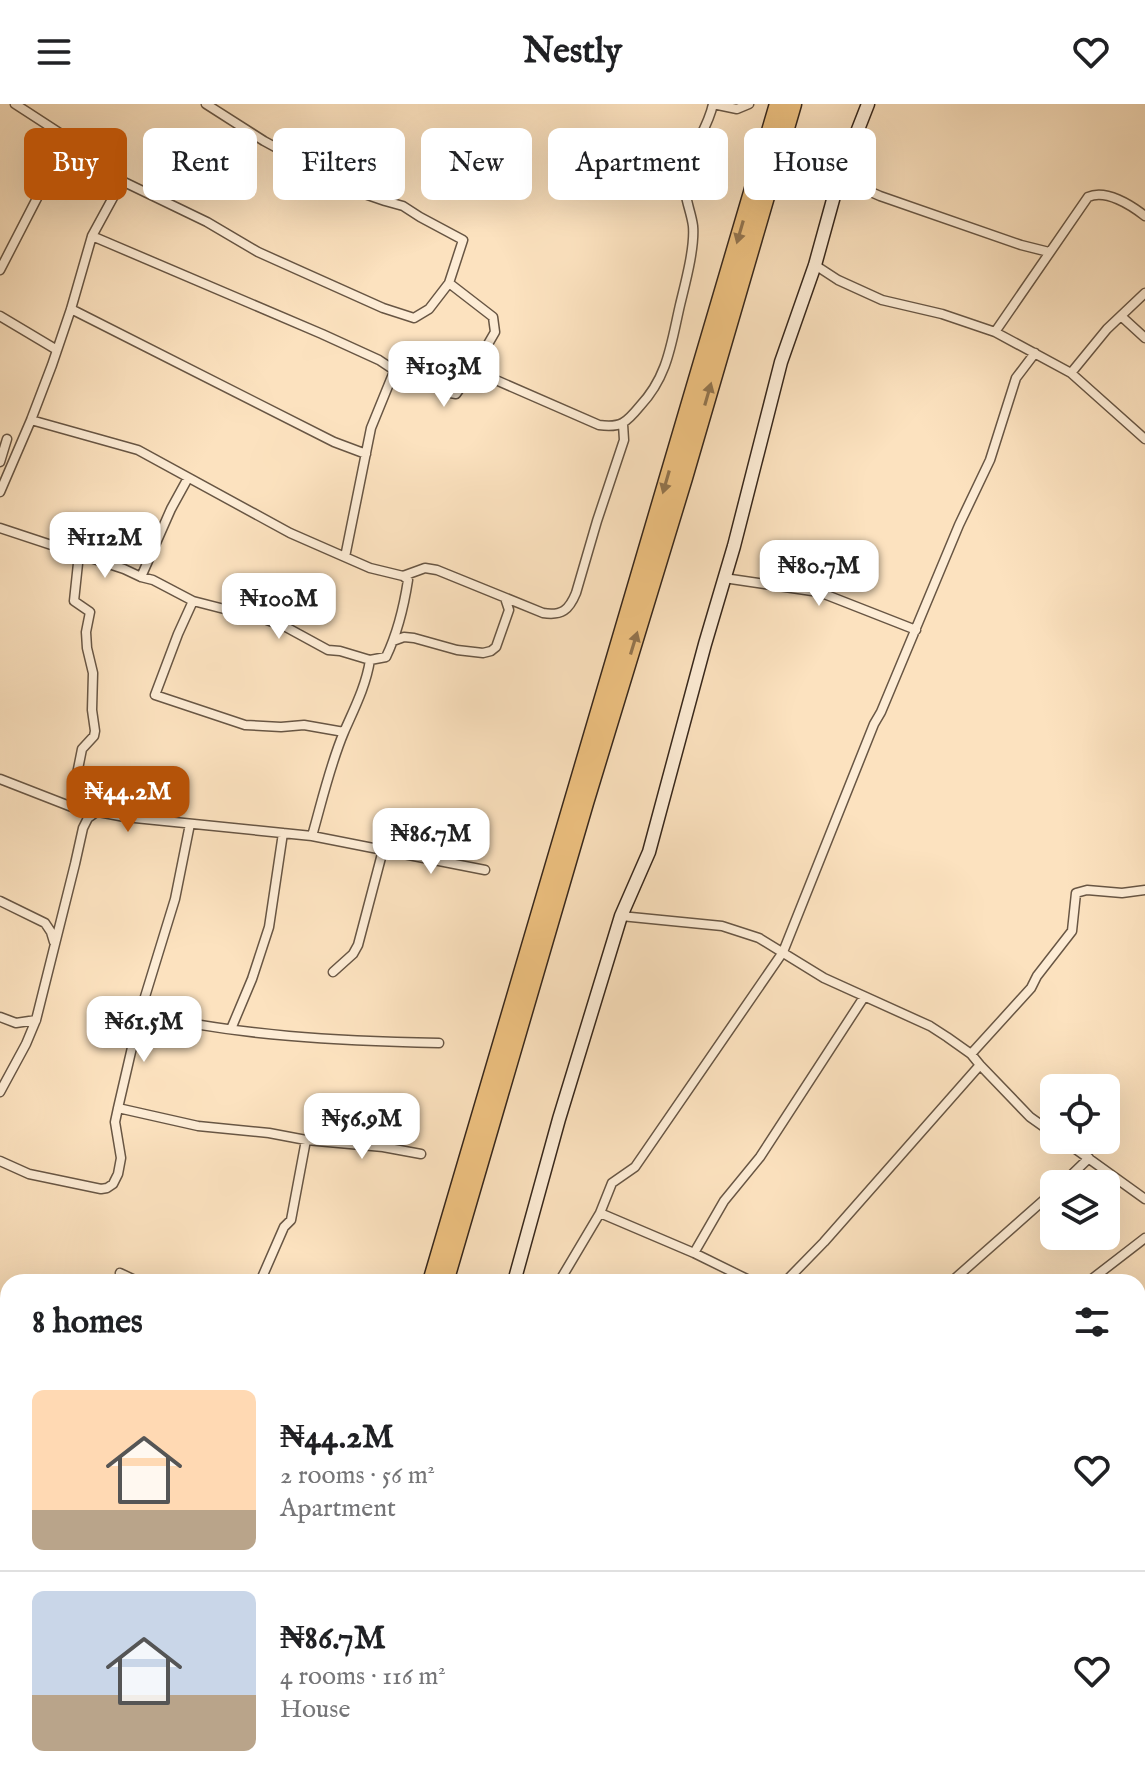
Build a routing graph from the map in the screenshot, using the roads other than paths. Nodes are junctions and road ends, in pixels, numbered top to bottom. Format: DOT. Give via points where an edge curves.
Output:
graph roads {
  1 [pos="15,104"];
  2 [pos="206,104"];
  3 [pos="713,104"];
  4 [pos="749,104"];
  5 [pos="778,104"];
  6 [pos="793,104"];
  7 [pos="868,104"];
  8 [pos="52,128"];
  9 [pos="859,128"];
  10 [pos="127,183"];
  11 [pos="876,193"];
  12 [pos="36,200"];
  13 [pos="112,200"];
  14 [pos="833,200"];
  15 [pos="1145,216"];
  16 [pos="92,236"];
  17 [pos="1049,252"];
  18 [pos="815,265"];
  19 [pos="0,270"];
  20 [pos="449,283"];
  21 [pos="1145,293"];
  22 [pos="71,309"];
  23 [pos="0,316"];
  24 [pos="1121,316"];
  25 [pos="995,332"];
  26 [pos="1145,338"];
  27 [pos="57,350"];
  28 [pos="1035,353"];
  29 [pos="473,370"];
  30 [pos="397,372"];
  31 [pos="1071,373"];
  32 [pos="31,420"];
  33 [pos="623,424"];
  34 [pos="4,437"];
  35 [pos="1145,439"];
  36 [pos="22,440"];
  37 [pos="366,454"];
  38 [pos="0,462"];
  39 [pos="188,478"];
  40 [pos="0,492"];
  41 [pos="0,528"];
  42 [pos="79,554"];
  43 [pos="345,557"];
  44 [pos="403,576"];
  45 [pos="141,577"];
  46 [pos="724,578"];
  47 [pos="504,597"];
  48 [pos="193,601"];
  49 [pos="916,630"];
  50 [pos="393,641"];
  51 [pos="370,660"];
  52 [pos="344,732"];
  53 [pos="0,779"];
  54 [pos="75,808"];
  55 [pos="95,813"];
  56 [pos="190,824"];
  57 [pos="83,828"];
  58 [pos="283,833"];
  59 [pos="312,836"];
  60 [pos="383,850"];
  61 [pos="485,870"];
  62 [pos="1145,890"];
  63 [pos="0,901"];
  64 [pos="621,916"];
  65 [pos="61,922"];
  66 [pos="45,923"];
  67 [pos="55,945"];
  68 [pos="783,952"];
  69 [pos="333,972"];
  70 [pos="864,997"];
  71 [pos="140,1013"];
  72 [pos="0,1017"];
  73 [pos="36,1020"];
  74 [pos="16,1023"];
  75 [pos="231,1029"];
  76 [pos="439,1043"];
  77 [pos="26,1044"];
  78 [pos="971,1054"];
  79 [pos="980,1065"];
  80 [pos="0,1092"];
  81 [pos="118,1108"];
  82 [pos="1040,1124"];
  83 [pos="306,1140"];
  84 [pos="421,1154"];
  85 [pos="1083,1154"];
  86 [pos="1089,1158"];
  87 [pos="0,1161"];
  88 [pos="1077,1170"];
  89 [pos="1145,1199"];
  90 [pos="1040,1203"];
  91 [pos="600,1213"];
  92 [pos="1145,1238"];
  93 [pos="694,1253"];
  94 [pos="263,1274"];
  95 [pos="433,1274"];
  96 [pos="447,1274"];
  97 [pos="516,1274"];
  98 [pos="564,1274"];
  99 [pos="737,1274"];
  100 [pos="793,1274"];
  101 [pos="960,1274"];
  102 [pos="1098,1274"];
  1 -- 8 [label="street"];
  2 -- 20 [label="street" via="356,191 403,206 463,240"];
  3 -- 4 [label="street" via="737,109"];
  3 -- 33 [label="street" via="687,164 685,199 693,227 689,268 666,367 654,391"];
  5 -- 95 [label="highway, one-way"];
  96 -- 6 [label="highway, one-way"];
  7 -- 9 [label="street"];
  10 -- 20 [label="street" via="258,252 414,318 429,309"];
  11 -- 17 [label="street"];
  12 -- 19 [label="street"];
  13 -- 16 [label="street"];
  14 -- 18 [label="street"];
  15 -- 17 [label="street" via="1104,194 1088,197"];
  16 -- 22 [label="street"];
  16 -- 30 [label="street" via="322,334"];
  17 -- 25 [label="street"];
  18 -- 25 [label="street" via="882,300"];
  18 -- 46 [label="street" via="781,362"];
  20 -- 29 [label="street" via="493,317 495,332"];
  21 -- 24 [label="street"];
  22 -- 27 [label="street"];
  22 -- 37 [label="street"];
  23 -- 27 [label="street"];
  24 -- 26 [label="street"];
  24 -- 31 [label="street"];
  25 -- 28 [label="street"];
  27 -- 32 [label="street"];
  28 -- 31 [label="street"];
  28 -- 49 [label="street" via="1016,378 990,460"];
  29 -- 30 [label="street" via="456,394"];
  29 -- 33 [label="street" via="599,425"];
  30 -- 37 [label="street" via="381,400"];
  31 -- 35 [label="street"];
  32 -- 36 [label="street"];
  32 -- 39 [label="street" via="138,450"];
  33 -- 47 [label="street" via="624,440 572,603 555,615"];
  34 -- 36 [label="street"];
  34 -- 38 [label="street"];
  36 -- 40 [label="street"];
  37 -- 43 [label="street"];
  39 -- 43 [label="street"];
  39 -- 45 [label="street"];
  41 -- 42 [label="street"];
  42 -- 45 [label="street"];
  42 -- 54 [label="street" via="74,601 90,612 86,632 95,731 82,749"];
  43 -- 44 [label="street"];
  44 -- 47 [label="street" via="425,568 437,570"];
  44 -- 50 [label="street" via="408,580"];
  45 -- 48 [label="street"];
  46 -- 49 [label="street" via="831,595"];
  46 -- 64 [label="street" via="649,852"];
  47 -- 50 [label="street" via="509,610 491,651 457,650 404,637"];
  48 -- 51 [label="street" via="267,620 328,650"];
  48 -- 52 [label="street" via="155,695 245,725 304,725"];
  49 -- 68 [label="street"];
  50 -- 51 [label="street" via="386,657"];
  51 -- 52 [label="street"];
  52 -- 59 [label="street"];
  53 -- 54 [label="street"];
  54 -- 55 [label="street"];
  54 -- 57 [label="street"];
  55 -- 56 [label="street"];
  55 -- 57 [label="street"];
  56 -- 58 [label="street"];
  56 -- 71 [label="street" via="175,899"];
  57 -- 65 [label="street"];
  58 -- 59 [label="street"];
  58 -- 75 [label="street" via="269,927"];
  59 -- 60 [label="street"];
  60 -- 61 [label="street"];
  60 -- 69 [label="street" via="358,945"];
  62 -- 78 [label="street" via="1076,893 1072,931 1031,988"];
  63 -- 66 [label="street"];
  64 -- 68 [label="street" via="722,926"];
  64 -- 97 [label="street"];
  65 -- 66 [label="street"];
  65 -- 67 [label="street"];
  66 -- 67 [label="street"];
  67 -- 73 [label="street"];
  68 -- 70 [label="street"];
  68 -- 91 [label="street" via="635,1167 612,1183"];
  70 -- 78 [label="street" via="930,1026"];
  70 -- 93 [label="street"];
  71 -- 75 [label="street"];
  71 -- 81 [label="street"];
  72 -- 74 [label="street"];
  73 -- 74 [label="street"];
  73 -- 77 [label="street"];
  74 -- 77 [label="street"];
  75 -- 76 [label="street"];
  77 -- 80 [label="street"];
  78 -- 79 [label="street"];
  79 -- 82 [label="street"];
  79 -- 100 [label="street"];
  81 -- 83 [label="street" via="198,1126"];
  81 -- 87 [label="street" via="121,1158 118,1174 107,1188 29,1174"];
  83 -- 84 [label="street"];
  83 -- 94 [label="street" via="291,1220"];
  85 -- 86 [label="street"];
  86 -- 88 [label="street"];
  86 -- 89 [label="street"];
  90 -- 101 [label="street"];
  91 -- 93 [label="street"];
  91 -- 98 [label="street"];
  92 -- 102 [label="street"];
  93 -- 99 [label="street"];
}
